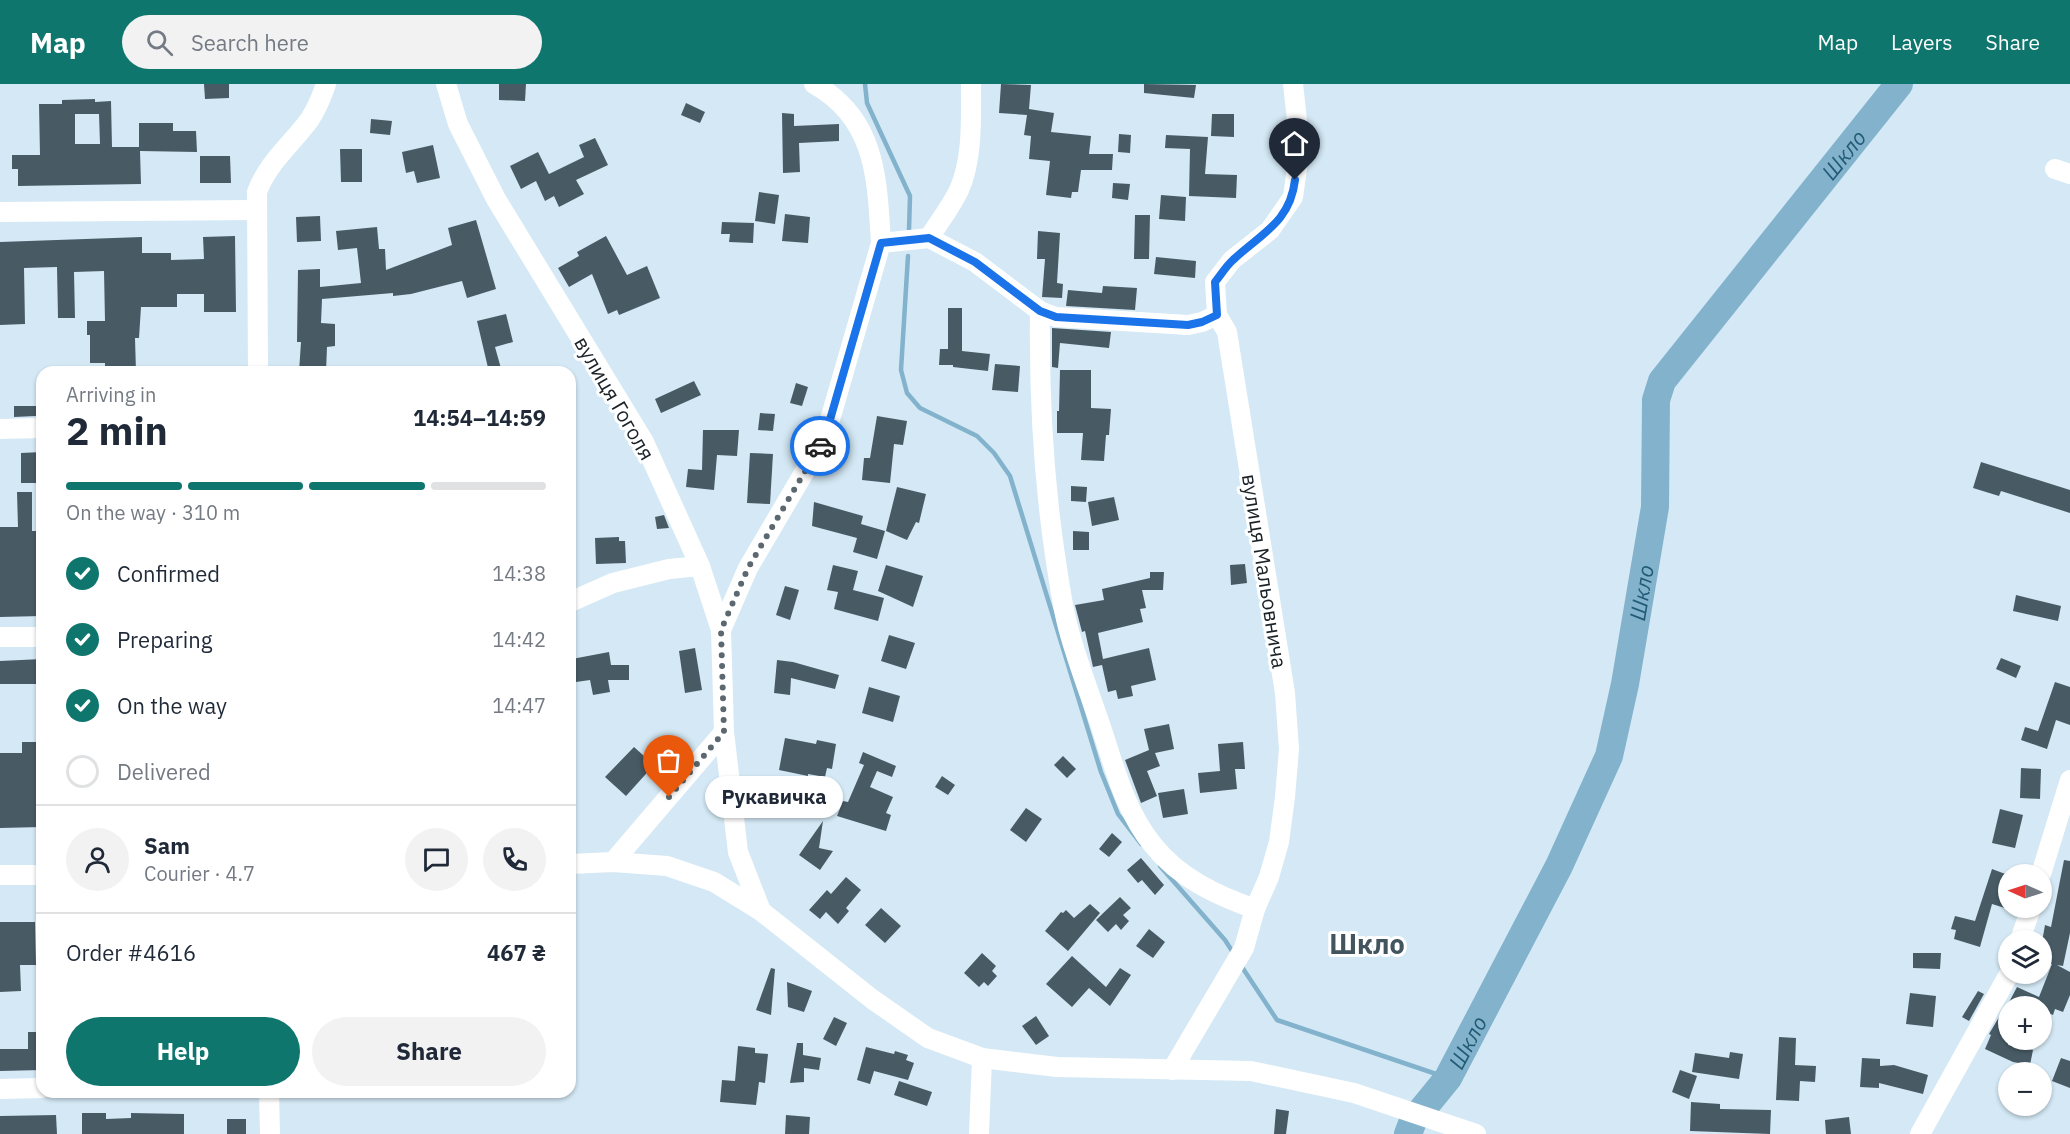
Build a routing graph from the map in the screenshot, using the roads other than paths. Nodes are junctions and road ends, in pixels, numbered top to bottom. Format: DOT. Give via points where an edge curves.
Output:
graph roads {
  1 [pos="326,84"];
  2 [pos="446,84"];
  3 [pos="814,84"];
  4 [pos="971,84"];
  5 [pos="1293,84"];
  6 [pos="256,210"];
  7 [pos="0,212"];
  8 [pos="929,238"];
  9 [pos="881,243"];
  10 [pos="1040,311"];
  11 [pos="1217,315"];
  12 [pos="258,366"];
  13 [pos="36,428"];
  14 [pos="0,429"];
  15 [pos="700,566"];
  16 [pos="576,599"];
  17 [pos="721,630"];
  18 [pos="0,637"];
  19 [pos="36,637"];
  20 [pos="724,732"];
  21 [pos="2070,780"];
  22 [pos="613,862"];
  23 [pos="576,864"];
  24 [pos="2044,864"];
  25 [pos="0,875"];
  26 [pos="36,875"];
  27 [pos="1255,909"];
  28 [pos="761,911"];
  29 [pos="2002,984"];
  30 [pos="982,1058"];
  31 [pos="1172,1070"];
  32 [pos="36,1088"];
  33 [pos="0,1089"];
  34 [pos="270,1098"];
  35 [pos="270,1134"];
  36 [pos="979,1134"];
  37 [pos="1476,1134"];
  38 [pos="1920,1134"];
  1 -- 6 [label="street" via="309,119 263,175"];
  2 -- 15 [label="street, вулиця Гоголя" via="458,124 496,199 644,442"];
  3 -- 9 [label="street" via="851,115 870,151 877,184"];
  4 -- 8 [label="street" via="967,162 959,190"];
  5 -- 11 [label="street, вулиця Мальовнича" via="1300,147 1293,197 1270,230 1232,260 1215,282"];
  6 -- 7 [label="street"];
  6 -- 12 [label="street"];
  8 -- 9 [label="street"];
  8 -- 10 [label="street" via="975,262"];
  9 -- 17 [label="street" via="825,437 748,568"];
  10 -- 11 [label="street" via="1056,317 1173,326 1202,322"];
  10 -- 27 [label="street" via="1045,471 1059,577 1068,630 1117,776 1131,813 1153,846 1174,867 1215,894"];
  11 -- 27 [label="street, вулиця Мальовнича" via="1227,332 1285,693 1286,797 1279,842"];
  13 -- 14 [label="street"];
  15 -- 16 [label="street" via="669,569 613,583"];
  15 -- 17 [label="street, вулиця Гоголя"];
  17 -- 20 [label="street, вулиця Гоголя"];
  18 -- 19 [label="street"];
  20 -- 22 [label="street"];
  20 -- 28 [label="street, вулиця Гоголя" via="738,852"];
  21 -- 24 [label="street"];
  22 -- 23 [label="street"];
  22 -- 28 [label="street" via="667,866 714,882"];
  25 -- 26 [label="street"];
  27 -- 31 [label="street, вулиця Мальовнича" via="1244,948"];
  28 -- 30 [label="street" via="928,1038"];
  29 -- 38 [label="street"];
  30 -- 31 [label="street" via="1057,1067"];
  30 -- 36 [label="street"];
  31 -- 37 [label="street" via="1251,1071 1354,1093"];
  32 -- 33 [label="street"];
  34 -- 35 [label="street"];
}
